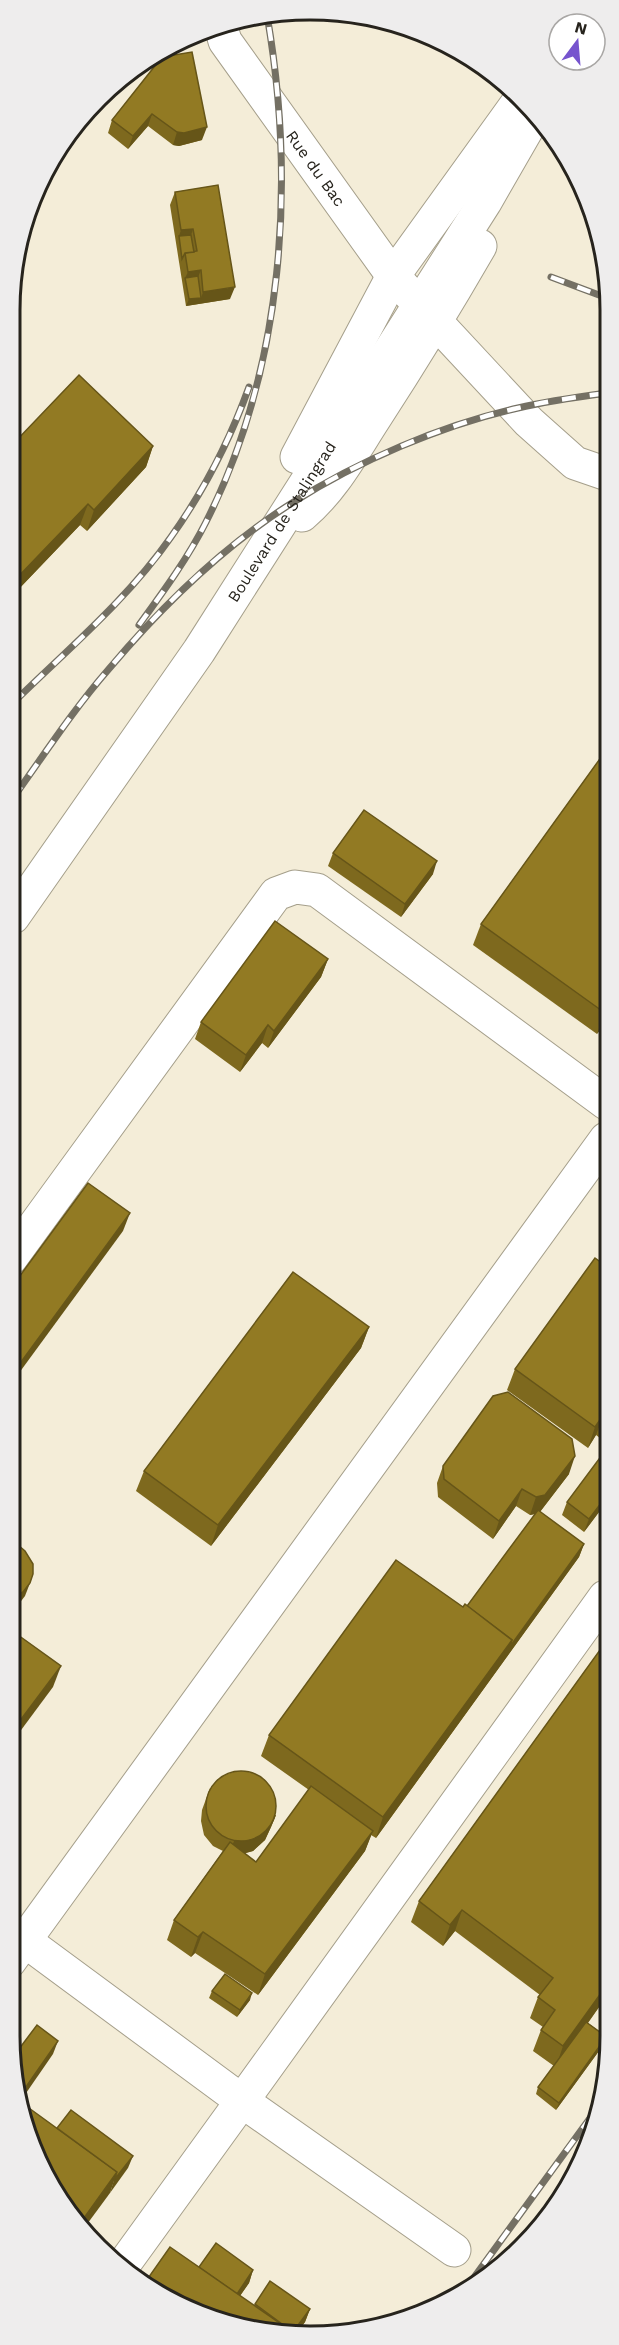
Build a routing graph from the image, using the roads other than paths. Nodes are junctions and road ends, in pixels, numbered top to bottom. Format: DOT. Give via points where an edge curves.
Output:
graph roads {
  1 [pos="225,32"];
  2 [pos="516,105"];
  3 [pos="531,122"];
  4 [pos="541,135"];
  5 [pos="393,276"];
  6 [pos="427,313"];
  7 [pos="600,472"];
  8 [pos="266,545"];
  9 [pos="20,907"];
  10 [pos="600,1099"];
  11 [pos="600,1147"];
  12 [pos="20,1247"];
  13 [pos="600,1604"];
  14 [pos="20,1937"];
  15 [pos="20,1947"];
  16 [pos="242,2101"];
  17 [pos="454,2250"];
  18 [pos="126,2261"];
  1 -- 5 [label="main road, Rue du Bac"];
  2 -- 5 [label="main road"];
  3 -- 6 [label="main road, Boulevard de Stalingrad"];
  4 -- 6 [label="main road"];
  5 -- 6 [label="main road, Rue du Bac"];
  5 -- 8 [label="main road" via="271,503"];
  6 -- 7 [label="main road, Rue du Bac" via="529,422 575,463"];
  6 -- 8 [label="main road, Boulevard de Stalingrad"];
  8 -- 9 [label="main road, Boulevard de Stalingrad" via="200,651"];
  10 -- 12 [label="main road" via="317,890 295,887 276,894"];
  11 -- 14 [label="main road"];
  13 -- 16 [label="main road"];
  15 -- 16 [label="main road"];
  16 -- 17 [label="main road"];
  16 -- 18 [label="main road"];
}
